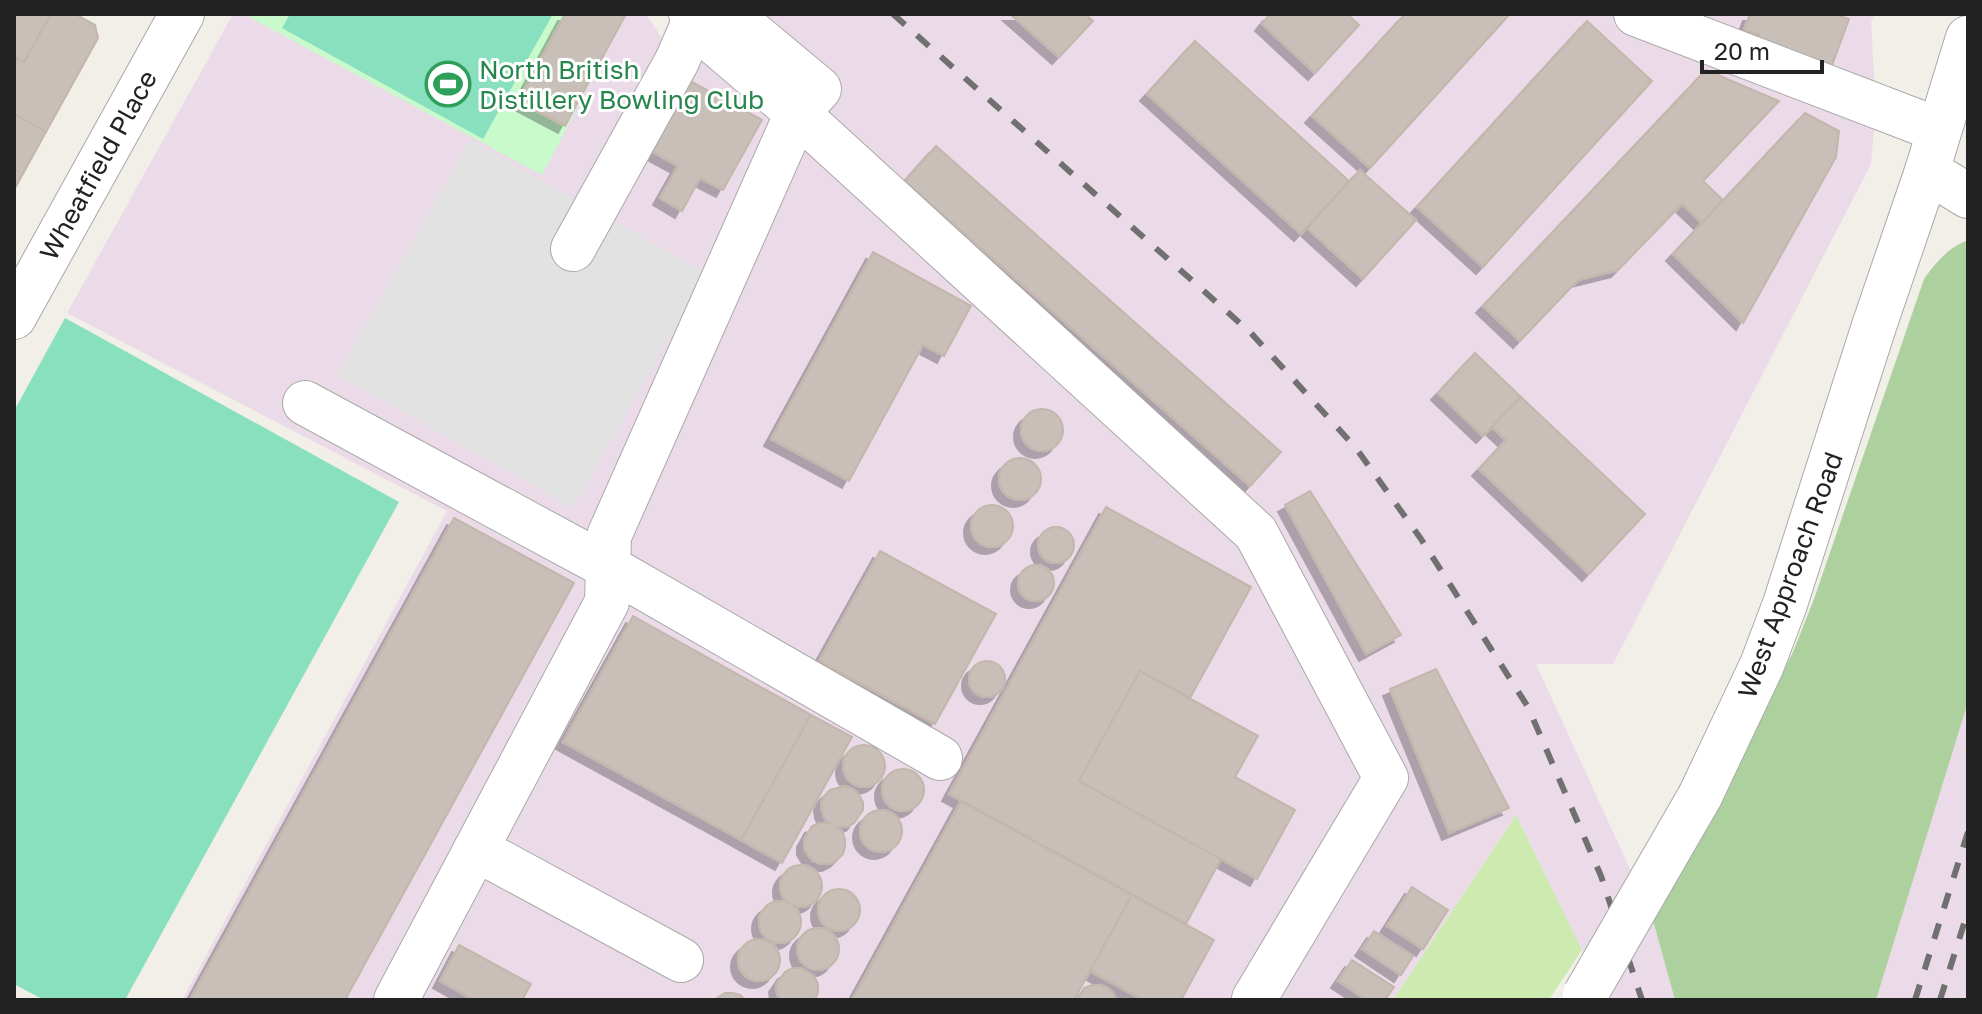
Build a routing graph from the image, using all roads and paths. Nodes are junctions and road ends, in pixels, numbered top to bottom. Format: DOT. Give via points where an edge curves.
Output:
graph roads {
  1 [pos="180,14"];
  2 [pos="1636,14"];
  3 [pos="704,17"];
  4 [pos="1968,38"];
  5 [pos="797,113"];
  6 [pos="1939,130"];
  7 [pos="1927,171"];
  8 [pos="1968,196"];
  9 [pos="573,249"];
  10 [pos="14,317"];
  11 [pos="305,403"];
  12 [pos="608,567"];
  13 [pos="940,758"];
  14 [pos="476,849"];
  15 [pos="681,960"];
  16 [pos="1583,997"];
  17 [pos="1254,999"];
  18 [pos="396,1000"];
  1 -- 10 [label="street, Wheatfield Place"];
  2 -- 6 [label="street"];
  3 -- 5 [label="street" via="819,89"];
  3 -- 9 [label="street"];
  4 -- 6 [label="street, West Approach Road"];
  5 -- 12 [label="street" via="609,536"];
  5 -- 17 [label="street" via="1256,533 1386,778"];
  6 -- 7 [label="street, West Approach Road"];
  7 -- 8 [label="street"];
  7 -- 16 [label="street, West Approach Road, bridge" via="1762,665 1700,796"];
  11 -- 12 [label="street"];
  12 -- 13 [label="street"];
  12 -- 14 [label="street" via="607,602"];
  14 -- 15 [label="street"];
  14 -- 18 [label="street"];
}
